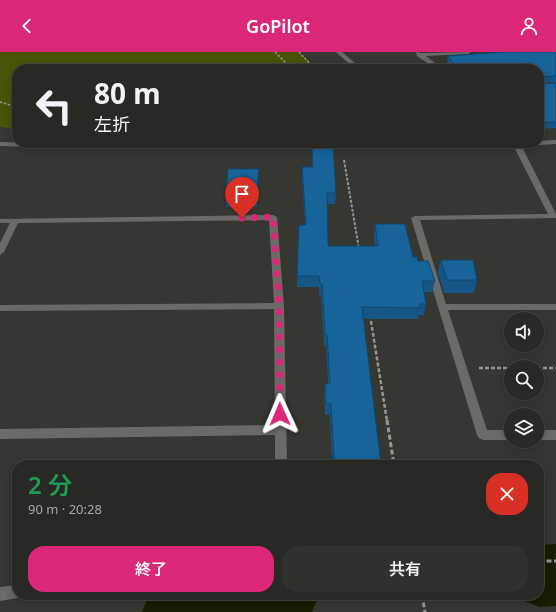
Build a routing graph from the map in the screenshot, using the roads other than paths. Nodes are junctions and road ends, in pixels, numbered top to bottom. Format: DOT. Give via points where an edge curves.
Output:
graph roads {
  1 [pos="338,52"];
  2 [pos="468,52"];
  3 [pos="418,53"];
  4 [pos="353,64"];
  5 [pos="433,64"];
  6 [pos="556,142"];
  7 [pos="544,143"];
  8 [pos="0,144"];
  9 [pos="12,144"];
  10 [pos="519,148"];
  11 [pos="555,216"];
  12 [pos="0,221"];
  13 [pos="15,221"];
  14 [pos="0,252"];
  15 [pos="279,306"];
  16 [pos="442,307"];
  17 [pos="556,307"];
  18 [pos="0,308"];
  19 [pos="281,430"];
  20 [pos="0,434"];
  21 [pos="504,435"];
  22 [pos="544,435"];
  23 [pos="556,435"];
  24 [pos="281,460"];
  25 [pos="12,593"];
  26 [pos="0,594"];
  1 -- 4 [label="street"];
  2 -- 3 [label="street"];
  3 -- 5 [label="street"];
  6 -- 7 [label="street"];
  8 -- 9 [label="street"];
  10 -- 11 [label="street"];
  11 -- 16 [label="street" via="415,218"];
  12 -- 13 [label="street"];
  13 -- 14 [label="street"];
  13 -- 15 [label="street" via="273,217"];
  15 -- 18 [label="street"];
  15 -- 19 [label="street"];
  16 -- 17 [label="street"];
  16 -- 21 [label="street" via="483,435"];
  19 -- 20 [label="street"];
  19 -- 24 [label="street"];
  22 -- 23 [label="street"];
  25 -- 26 [label="street"];
}
